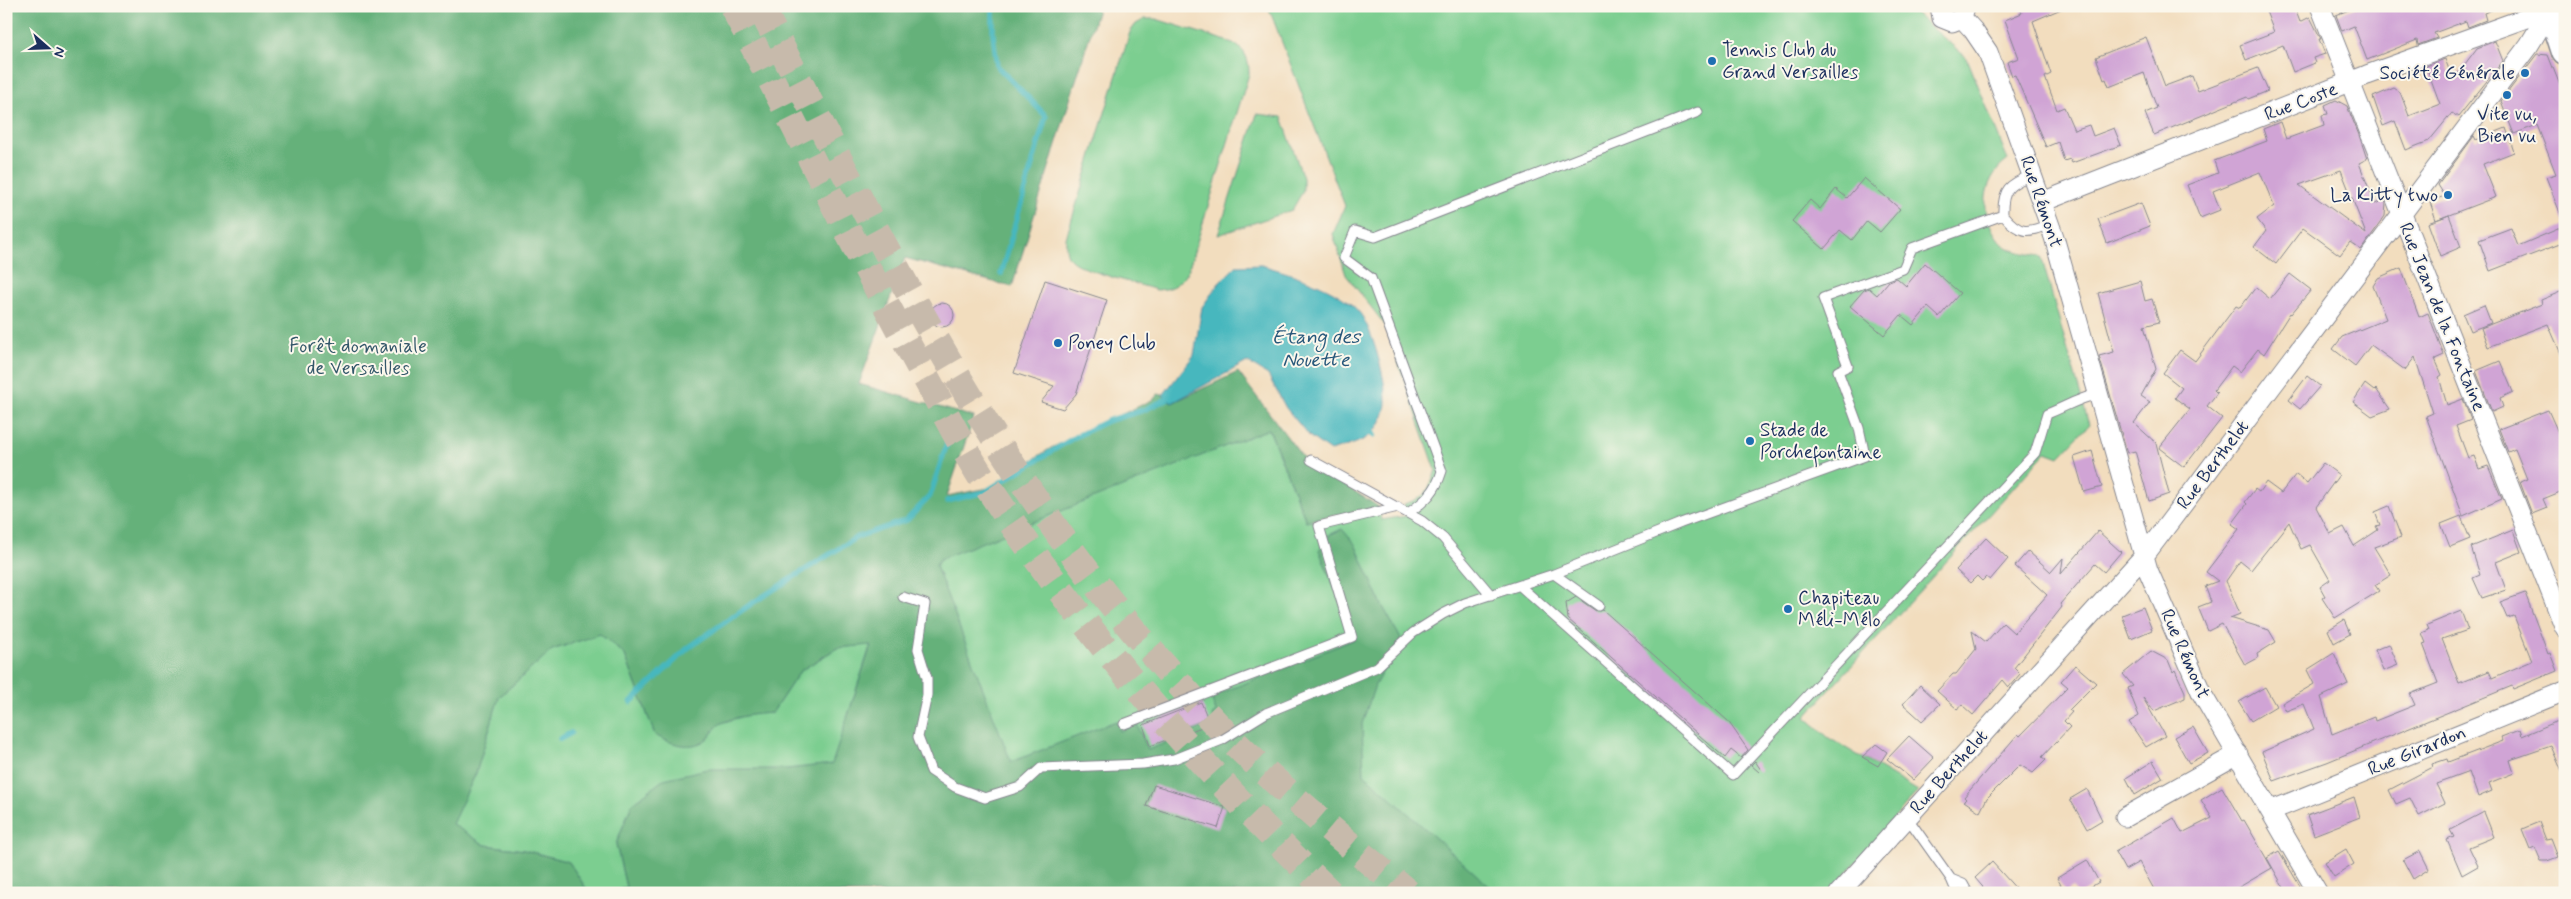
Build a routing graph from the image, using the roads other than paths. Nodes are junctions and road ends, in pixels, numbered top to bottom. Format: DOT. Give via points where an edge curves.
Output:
graph roads {
  1 [pos="1940,6"];
  2 [pos="2322,7"];
  3 [pos="2554,7"];
  4 [pos="1963,12"];
  5 [pos="2565,52"];
  6 [pos="2350,83"];
  7 [pos="1698,112"];
  8 [pos="2033,175"];
  9 [pos="2042,202"];
  10 [pos="2003,215"];
  11 [pos="2401,215"];
  12 [pos="2050,224"];
  13 [pos="2098,394"];
  14 [pos="1312,460"];
  15 [pos="1398,507"];
  16 [pos="1408,513"];
  17 [pos="2144,556"];
  18 [pos="1554,574"];
  19 [pos="1520,586"];
  20 [pos="1491,595"];
  21 [pos="903,597"];
  22 [pos="1599,606"];
  23 [pos="2565,628"];
  24 [pos="2565,692"];
  25 [pos="1124,724"];
  26 [pos="2238,754"];
  27 [pos="2270,811"];
  28 [pos="1907,817"];
  29 [pos="2125,817"];
  30 [pos="1951,878"];
  31 [pos="1954,890"];
  32 [pos="1839,893"];
  33 [pos="1968,893"];
  34 [pos="2318,893"];
  1 -- 4 [label="street, Rue Rémont" via="1940,15 1952,22"];
  2 -- 6 [label="street, Rue Jean de la Fontaine"];
  3 -- 5 [label="main road"];
  3 -- 6 [label="street, Rue Coste"];
  3 -- 11 [label="street, Rue Berthelot"];
  4 -- 8 [label="street, Rue Rémont" via="1988,52"];
  6 -- 9 [label="street, Rue Coste"];
  6 -- 11 [label="street, Rue Jean de la Fontaine"];
  7 -- 16 [label="lane" via="1375,238 1355,231 1344,258 1371,278 1442,471 1437,486 1425,502"];
  8 -- 9 [label="street, Rue Rémont"];
  8 -- 10 [label="lane" via="2012,183 2005,192"];
  9 -- 12 [label="street, Rue Rémont"];
  10 -- 12 [label="lane" via="2016,228 2025,231"];
  10 -- 18 [label="lane" via="1912,248 1903,269 1822,298 1848,366 1838,371 1866,456"];
  11 -- 17 [label="street, Rue Berthelot"];
  11 -- 23 [label="street, Rue Jean de la Fontaine"];
  12 -- 13 [label="street, Rue Rémont"];
  13 -- 17 [label="street, Rue Rémont"];
  13 -- 19 [label="lane" via="2072,401 2047,414 2035,453 1733,775"];
  14 -- 15 [label="lane"];
  15 -- 16 [label="lane"];
  15 -- 25 [label="lane" via="1319,526 1352,637"];
  16 -- 20 [label="lane" via="1442,538"];
  17 -- 26 [label="street, Rue Rémont" via="2202,694"];
  17 -- 28 [label="street, Rue Berthelot"];
  18 -- 19 [label="lane"];
  18 -- 22 [label="lane"];
  19 -- 20 [label="lane"];
  20 -- 21 [label="lane" via="1442,614 1414,633 1377,667 1266,713 1222,740 1174,759 1143,764 1041,768 1020,787 985,798 955,787 930,771 918,736 927,695 927,678 918,649 925,604"];
  24 -- 27 [label="street, Rue Girardon"];
  26 -- 27 [label="street, Rue Rémont"];
  26 -- 29 [label="street"];
  27 -- 34 [label="street, Rue Rémont"];
  28 -- 30 [label="lane"];
  28 -- 32 [label="street, Rue Berthelot"];
  30 -- 31 [label="lane"];
  30 -- 31 [label="lane"];
  31 -- 33 [label="lane"];
}
